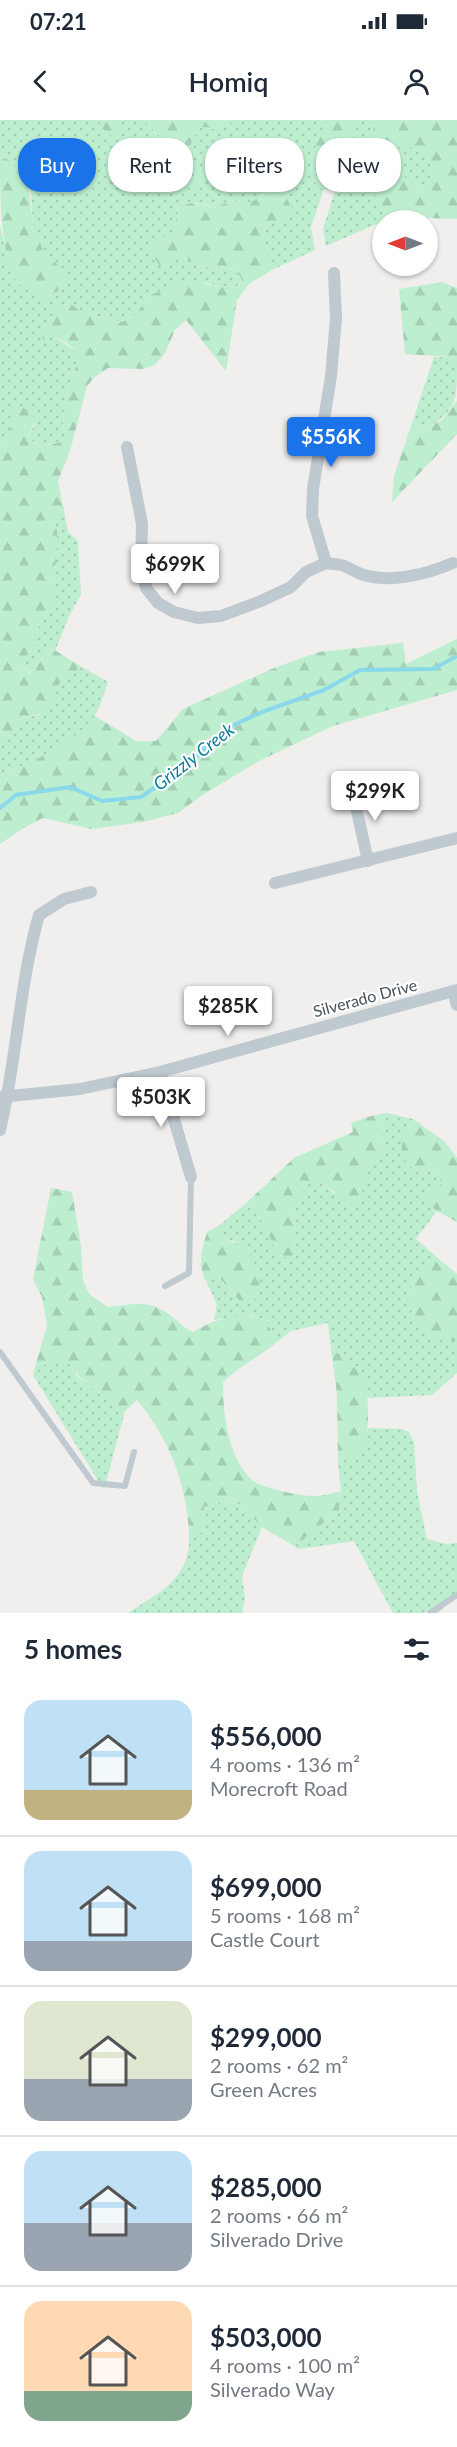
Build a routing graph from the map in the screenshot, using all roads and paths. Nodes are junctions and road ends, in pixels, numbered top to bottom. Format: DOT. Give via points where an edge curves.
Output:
graph roads {
  1 [pos="334,273"];
  2 [pos="127,447"];
  3 [pos="326,563"];
  4 [pos="456,565"];
  5 [pos="352,789"];
  6 [pos="457,838"];
  7 [pos="368,861"];
  8 [pos="275,883"];
  9 [pos="91,892"];
  10 [pos="455,990"];
  11 [pos="457,1005"];
  12 [pos="160,1072"];
  13 [pos="4,1097"];
  14 [pos="0,1130"];
  15 [pos="191,1177"];
  16 [pos="165,1286"];
  17 [pos="0,1352"];
  18 [pos="134,1452"];
  19 [pos="457,1595"];
  20 [pos="430,1613"];
  1 -- 3 [label="street" via="336,318 331,376 312,516"];
  2 -- 3 [label="street" via="142,524 141,564 146,588 158,603 198,618 221,616 291,587 306,572"];
  3 -- 4 [label="street" via="378,577 399,577"];
  5 -- 7 [label="street"];
  6 -- 7 [label="street"];
  7 -- 8 [label="street"];
  9 -- 13 [label="street" via="64,899 39,915"];
  10 -- 11 [label="street"];
  10 -- 12 [label="street, Silverado Drive"];
  12 -- 13 [label="street, Silverado Drive" via="80,1089"];
  12 -- 15 [label="street"];
  13 -- 14 [label="street"];
  15 -- 16 [label="lane" via="189,1273"];
  17 -- 18 [label="lane" via="93,1483 125,1486"];
  19 -- 20 [label="lane"];
}
